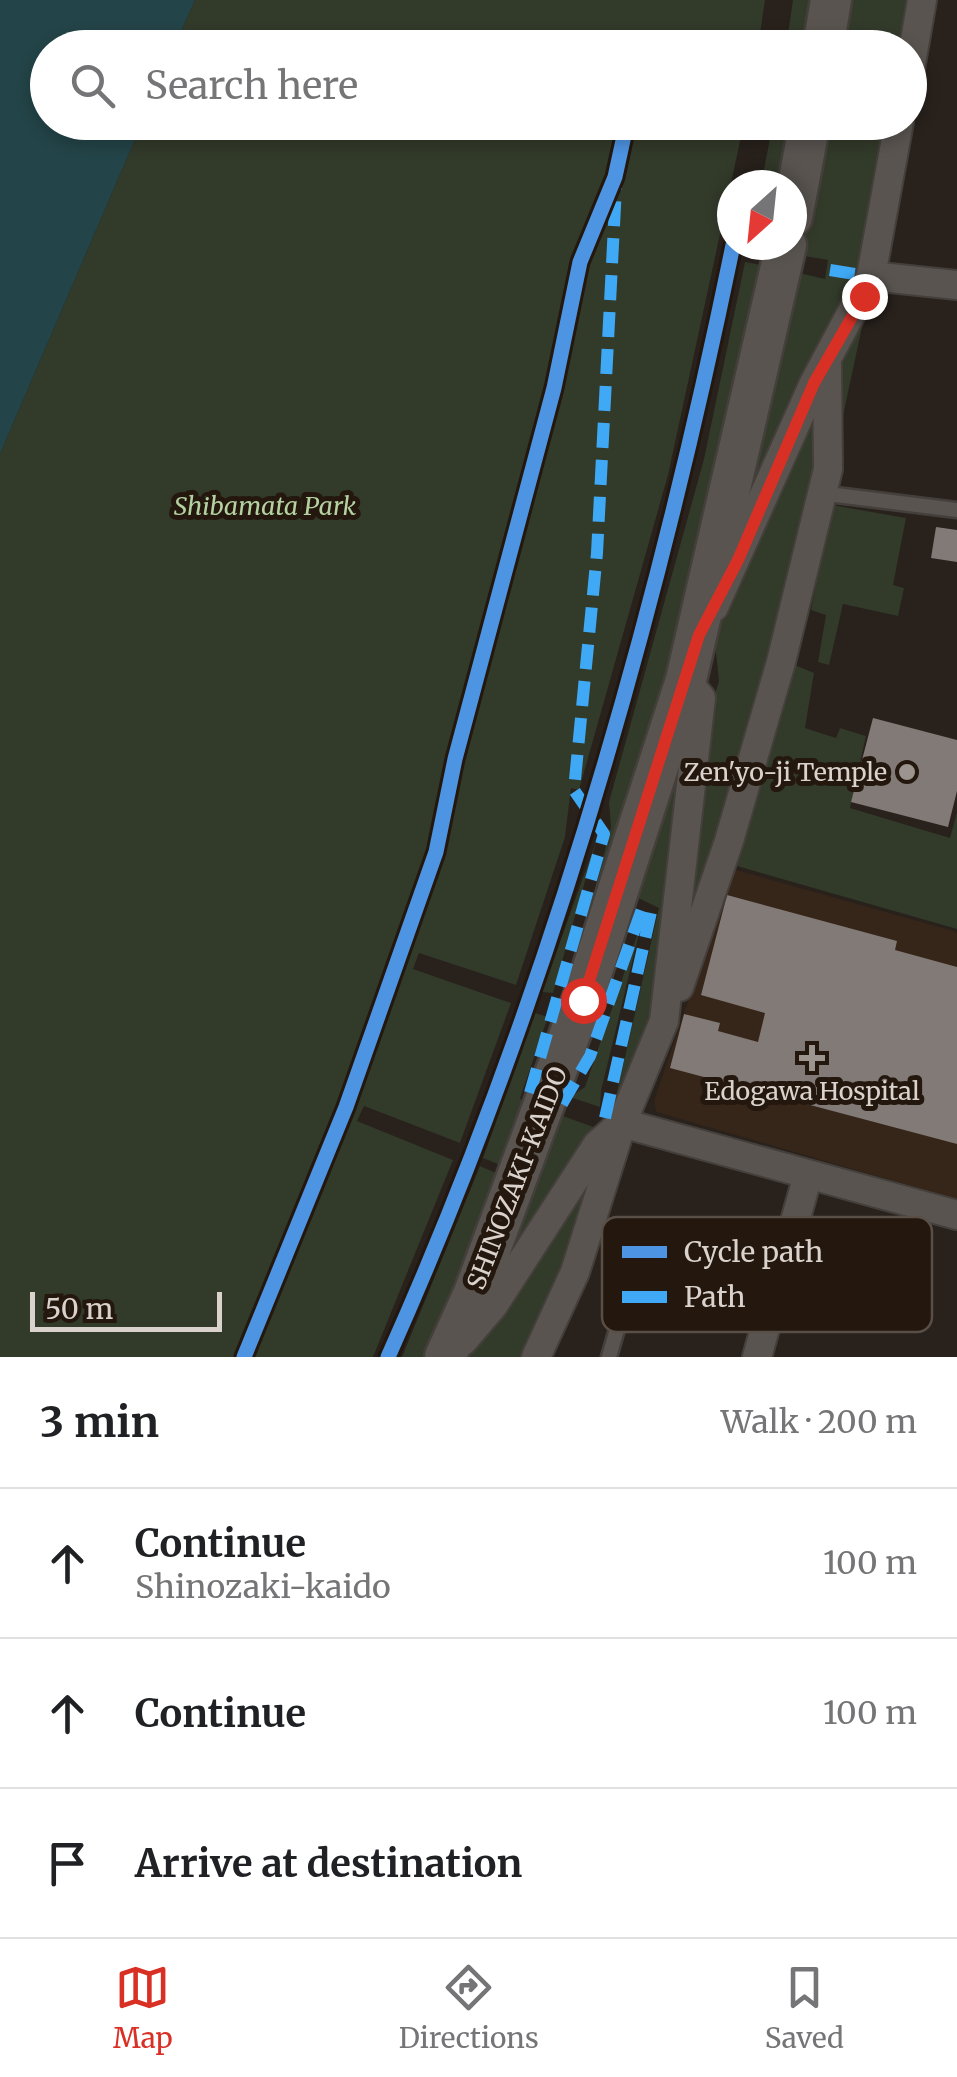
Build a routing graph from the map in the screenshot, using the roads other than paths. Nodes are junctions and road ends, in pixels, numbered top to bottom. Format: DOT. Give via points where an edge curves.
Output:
graph roads {
  1 [pos="831,0"];
  2 [pos="922,0"];
  3 [pos="826,30"];
  4 [pos="917,30"];
  5 [pos="807,140"];
  6 [pos="896,140"];
  7 [pos="801,170"];
  8 [pos="783,260"];
  9 [pos="872,276"];
  10 [pos="957,285"];
  11 [pos="827,365"];
  12 [pos="820,493"];
  13 [pos="957,510"];
  14 [pos="699,635"];
  15 [pos="686,680"];
  16 [pos="664,1021"];
  17 [pos="622,1123"];
  18 [pos="808,1175"];
  19 [pos="957,1216"];
  20 [pos="796,1217"];
  21 [pos="616,1332"];
  22 [pos="764,1332"];
  23 [pos="447,1357"];
  24 [pos="536,1357"];
  25 [pos="609,1357"];
  26 [pos="757,1357"];
  1 -- 3 [label="main road"];
  2 -- 4 [label="street"];
  5 -- 7 [label="main road"];
  6 -- 9 [label="street"];
  8 -- 14 [label="main road, SHINOZAKI-KAIDO"];
  9 -- 10 [label="street"];
  9 -- 11 [label="street"];
  11 -- 12 [label="street" via="829,452"];
  11 -- 14 [label="street"];
  12 -- 13 [label="lane"];
  12 -- 16 [label="street" via="729,841"];
  14 -- 15 [label="main road, SHINOZAKI-KAIDO"];
  15 -- 16 [label="street" via="701,698"];
  15 -- 23 [label="main road, SHINOZAKI-KAIDO" via="583,1000"];
  16 -- 17 [label="street"];
  17 -- 18 [label="street"];
  17 -- 23 [label="street" via="597,1145 493,1306"];
  17 -- 24 [label="street" via="575,1272"];
  18 -- 19 [label="street"];
  18 -- 20 [label="street"];
  21 -- 25 [label="lane"];
  22 -- 26 [label="street"];
}
